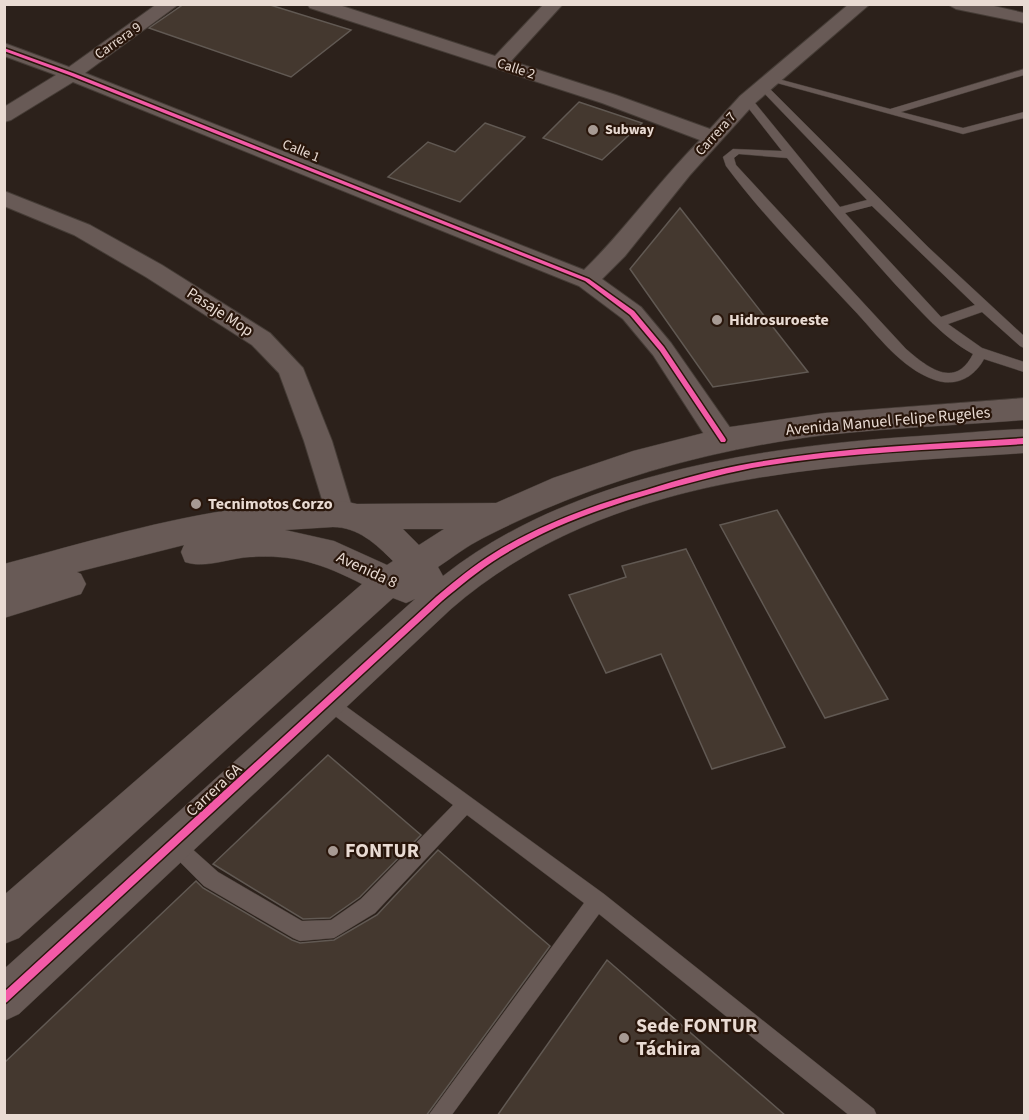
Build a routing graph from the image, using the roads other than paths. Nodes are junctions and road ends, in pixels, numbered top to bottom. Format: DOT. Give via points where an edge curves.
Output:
graph roads {
  1 [pos="170,4"];
  2 [pos="316,4"];
  3 [pos="554,4"];
  4 [pos="861,4"];
  5 [pos="956,4"];
  6 [pos="1024,18"];
  7 [pos="4,50"];
  8 [pos="499,63"];
  9 [pos="1024,72"];
  10 [pos="71,74"];
  11 [pos="760,89"];
  12 [pos="889,112"];
  13 [pos="1024,115"];
  14 [pos="4,116"];
  15 [pos="714,138"];
  16 [pos="790,155"];
  17 [pos="4,198"];
  18 [pos="873,202"];
  19 [pos="838,211"];
  20 [pos="587,280"];
  21 [pos="983,307"];
  22 [pos="939,322"];
  23 [pos="1024,343"];
  24 [pos="981,352"];
  25 [pos="1024,367"];
  26 [pos="1024,409"];
  27 [pos="723,440"];
  28 [pos="1024,441"];
  29 [pos="497,515"];
  30 [pos="348,516"];
  31 [pos="403,573"];
  32 [pos="4,578"];
  33 [pos="439,598"];
  34 [pos="4,603"];
  35 [pos="329,702"];
  36 [pos="466,804"];
  37 [pos="174,844"];
  38 [pos="597,901"];
  39 [pos="4,923"];
  40 [pos="4,999"];
  41 [pos="438,1116"];
  42 [pos="867,1116"];
  1 -- 10 [label="street, Carrera 9"];
  2 -- 8 [label="street, Calle 2"];
  3 -- 8 [label="street"];
  4 -- 11 [label="street, Carrera 7"];
  5 -- 6 [label="street"];
  7 -- 10 [label="street, Calle 1"];
  8 -- 15 [label="street, Calle 2"];
  9 -- 12 [label="lane"];
  10 -- 14 [label="street, Carrera 9"];
  10 -- 20 [label="street, Calle 1"];
  11 -- 12 [label="lane"];
  11 -- 15 [label="street, Carrera 7"];
  11 -- 16 [label="lane"];
  11 -- 18 [label="lane"];
  12 -- 13 [label="lane" via="963,131"];
  15 -- 20 [label="street, Carrera 7" via="682,170 617,251"];
  16 -- 19 [label="lane"];
  16 -- 24 [label="lane" via="737,150 728,157 731,166 811,257 907,356 931,373 955,377 975,367"];
  17 -- 30 [label="street, Pasaje Mop" via="82,230 261,339 290,368"];
  18 -- 19 [label="lane"];
  18 -- 21 [label="lane"];
  19 -- 22 [label="lane"];
  20 -- 27 [label="street, Calle 1" via="632,313 662,349"];
  21 -- 22 [label="lane"];
  21 -- 23 [label="lane"];
  22 -- 24 [label="lane"];
  24 -- 25 [label="lane"];
  26 -- 27 [label="street, Avenida Manuel Felipe Rugeles" via="825,424"];
  27 -- 29 [label="street, Avenida Manuel Felipe Rugeles" via="644,460"];
  28 -- 33 [label="street, Avenida Manuel Felipe Rugeles" via="766,464 684,482 597,508 535,533 478,567"];
  29 -- 30 [label="street"];
  29 -- 31 [label="street, Avenida Manuel Felipe Rugeles"];
  30 -- 31 [label="street, Avenida 8" via="391,538"];
  30 -- 32 [label="street" via="247,519"];
  31 -- 33 [label="street, Avenida 8"];
  31 -- 34 [label="street, Avenida 8" via="299,545 253,542 122,569"];
  31 -- 39 [label="street"];
  33 -- 35 [label="street, Carrera 6A"];
  35 -- 36 [label="lane"];
  35 -- 37 [label="street, Carrera 6A"];
  36 -- 37 [label="lane" via="368,906 334,929 300,931 211,879"];
  36 -- 38 [label="lane"];
  37 -- 40 [label="street, Carrera 6A"];
  38 -- 41 [label="lane"];
  38 -- 42 [label="lane"];
}
